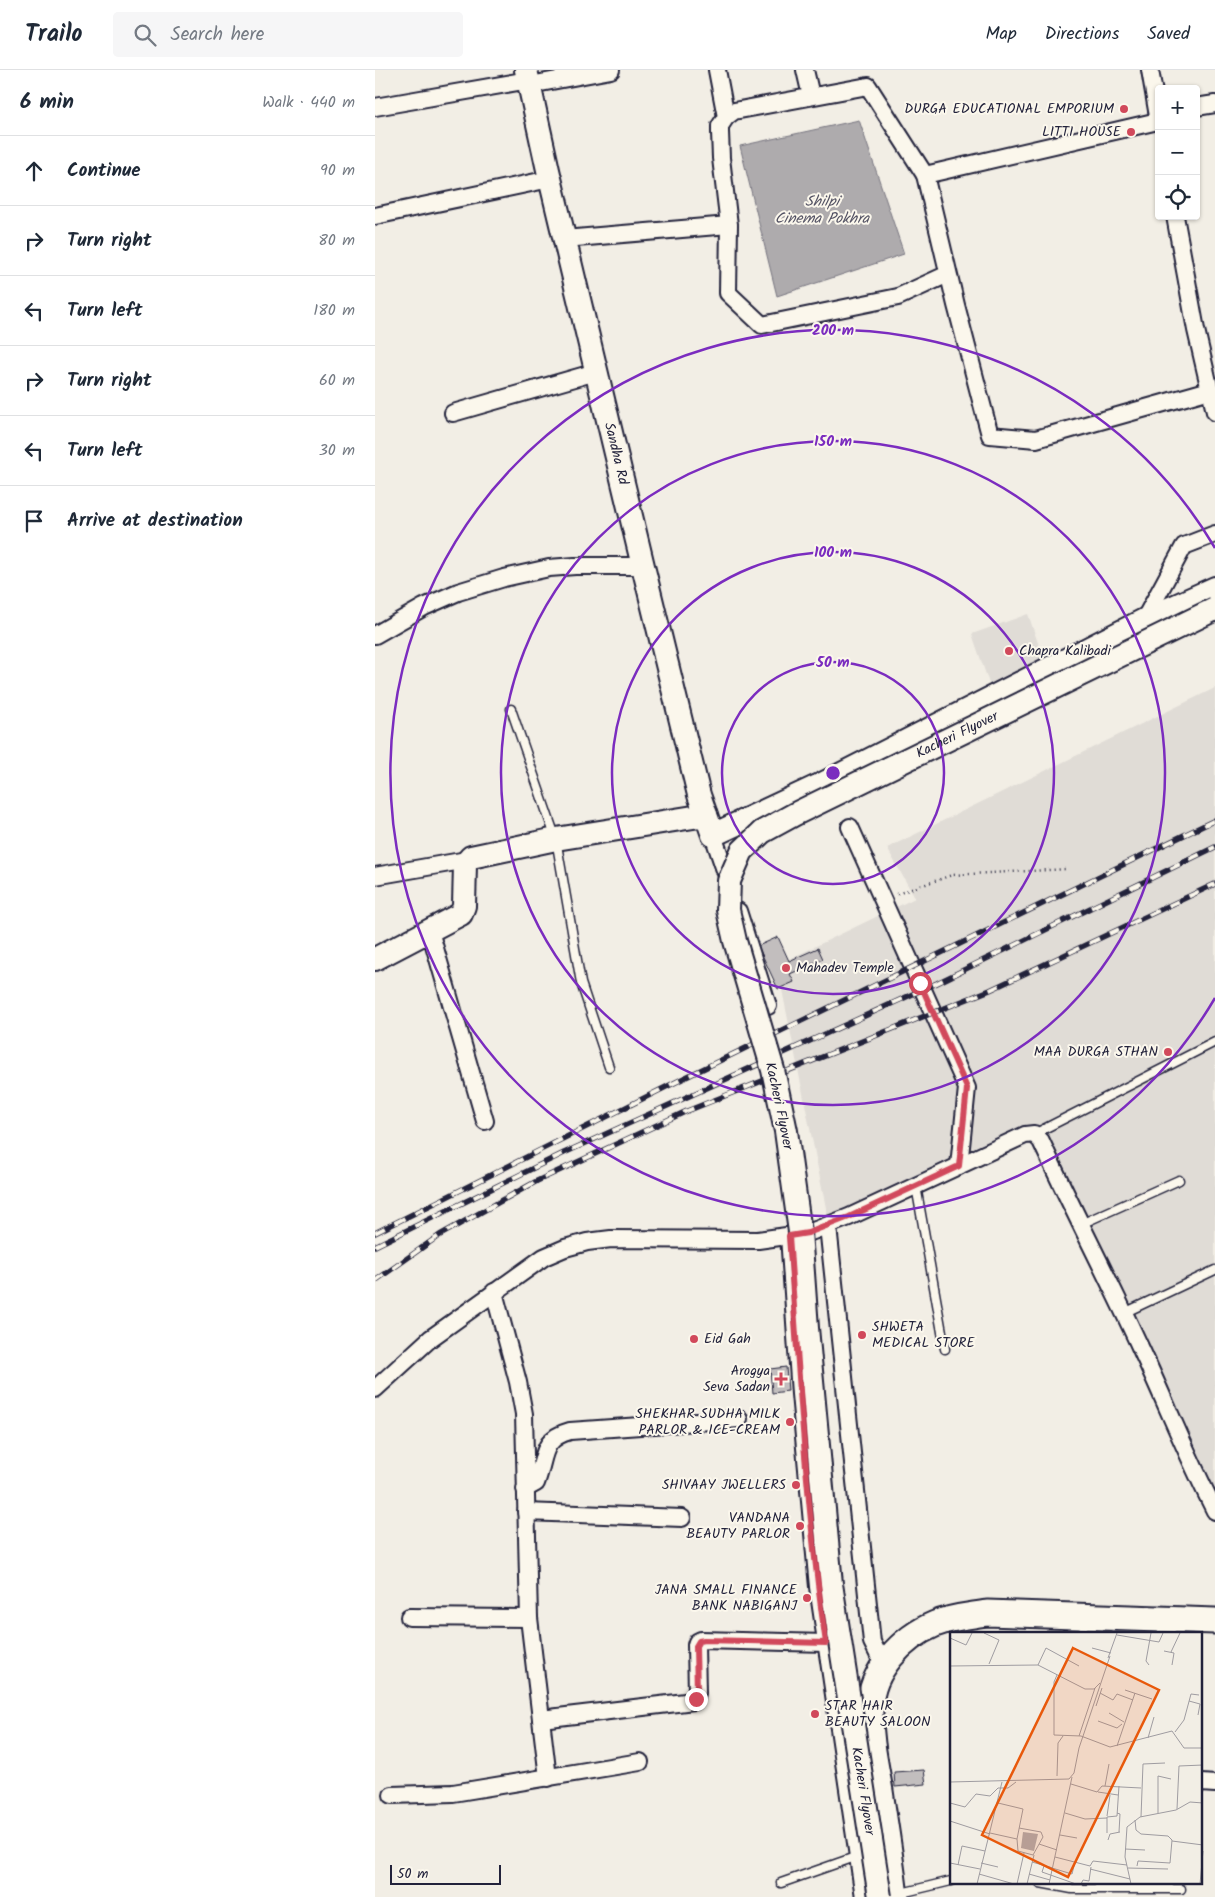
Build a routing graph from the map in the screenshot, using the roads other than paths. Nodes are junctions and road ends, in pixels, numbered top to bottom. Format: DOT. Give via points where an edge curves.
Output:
graph roads {
  1 [pos="607,70"];
  2 [pos="717,70"];
  3 [pos="805,70"];
  4 [pos="1150,70"];
  5 [pos="528,78"];
  6 [pos="811,96"];
  7 [pos="1155,99"];
  8 [pos="1215,104"];
  9 [pos="1200,106"];
  10 [pos="375,107"];
  11 [pos="726,117"];
  12 [pos="1155,118"];
  13 [pos="925,175"];
  14 [pos="550,180"];
  15 [pos="375,216"];
  16 [pos="1176,220"];
  17 [pos="729,224"];
  18 [pos="564,239"];
  19 [pos="948,274"];
  20 [pos="596,372"];
  21 [pos="1210,390"];
  22 [pos="1215,412"];
  23 [pos="453,413"];
  24 [pos="1215,534"];
  25 [pos="643,566"];
  26 [pos="1215,588"];
  27 [pos="1215,609"];
  28 [pos="1144,620"];
  29 [pos="375,635"];
  30 [pos="511,709"];
  31 [pos="709,825"];
  32 [pos="850,827"];
  33 [pos="556,839"];
  34 [pos="467,860"];
  35 [pos="375,876"];
  36 [pos="430,931"];
  37 [pos="375,959"];
  38 [pos="768,1006"];
  39 [pos="1215,1042"];
  40 [pos="609,1067"];
  41 [pos="485,1121"];
  42 [pos="1034,1134"];
  43 [pos="959,1166"];
  44 [pos="1179,1180"];
  45 [pos="916,1185"];
  46 [pos="1080,1225"];
  47 [pos="828,1226"];
  48 [pos="789,1236"];
  49 [pos="1215,1270"];
  50 [pos="494,1292"];
  51 [pos="1124,1313"];
  52 [pos="945,1349"];
  53 [pos="375,1389"];
  54 [pos="739,1419"];
  55 [pos="525,1489"];
  56 [pos="1215,1511"];
  57 [pos="526,1512"];
  58 [pos="682,1518"];
  59 [pos="409,1617"];
  60 [pos="529,1618"];
  61 [pos="1215,1621"];
  62 [pos="826,1643"];
  63 [pos="884,1666"];
  64 [pos="541,1719"];
  65 [pos="640,1762"];
  66 [pos="548,1778"];
  67 [pos="392,1795"];
  68 [pos="858,1856"];
  69 [pos="950,1881"];
  70 [pos="781,1883"];
  71 [pos="1045,1884"];
  72 [pos="1181,1889"];
  73 [pos="890,1896"];
  74 [pos="864,1897"];
  1 -- 5 [label="street"];
  2 -- 11 [label="street"];
  3 -- 6 [label="street"];
  4 -- 7 [label="street"];
  5 -- 10 [label="street"];
  5 -- 14 [label="street, Sandha Rd"];
  6 -- 11 [label="street" via="747,108"];
  6 -- 13 [label="street" via="868,86"];
  8 -- 9 [label="street"];
  11 -- 17 [label="street" via="720,132"];
  12 -- 13 [label="street"];
  13 -- 19 [label="street"];
  14 -- 15 [label="street"];
  14 -- 18 [label="street, Sandha Rd"];
  16 -- 21 [label="street"];
  17 -- 18 [label="street"];
  17 -- 19 [label="street" via="729,293 762,324 898,297"];
  18 -- 20 [label="street, Sandha Rd"];
  19 -- 21 [label="street" via="991,435 1036,438"];
  20 -- 23 [label="street"];
  20 -- 25 [label="street, Sandha Rd"];
  21 -- 22 [label="street"];
  24 -- 28 [label="street" via="1185,546"];
  25 -- 29 [label="street" via="558,567 505,578 458,592"];
  25 -- 31 [label="street, Sandha Rd"];
  26 -- 28 [label="street"];
  27 -- 73 [label="street, Kacheri Flyover, bridge" via="762,832 742,851 729,881 728,910 773,1070 787,1140 800,1232 831,1584"];
  28 -- 31 [label="street" via="822,784"];
  30 -- 33 [label="lane"];
  31 -- 33 [label="street"];
  31 -- 38 [label="street"];
  32 -- 43 [label="street" via="967,1088"];
  33 -- 34 [label="street" via="478,854"];
  33 -- 40 [label="lane" via="581,983"];
  34 -- 35 [label="street"];
  34 -- 36 [label="street" via="463,911"];
  36 -- 37 [label="street"];
  36 -- 41 [label="street"];
  39 -- 42 [label="lane"];
  42 -- 43 [label="street" via="1025,1135"];
  42 -- 46 [label="street" via="1041,1141"];
  43 -- 45 [label="street"];
  44 -- 46 [label="lane"];
  45 -- 47 [label="street"];
  45 -- 52 [label="lane"];
  46 -- 51 [label="street"];
  47 -- 48 [label="street"];
  47 -- 63 [label="street" via="873,1642"];
  48 -- 50 [label="street" via="758,1240 611,1239 587,1242 544,1257"];
  48 -- 62 [label="street" via="800,1394"];
  49 -- 51 [label="lane"];
  50 -- 53 [label="street" via="431,1338"];
  50 -- 55 [label="street" via="519,1382 524,1414"];
  51 -- 56 [label="street"];
  54 -- 55 [label="street" via="562,1433 549,1442 536,1483"];
  55 -- 57 [label="street"];
  57 -- 58 [label="street"];
  57 -- 60 [label="street"];
  59 -- 60 [label="street"];
  60 -- 64 [label="street"];
  61 -- 63 [label="main road" via="987,1614 959,1617 921,1632 897,1650"];
  62 -- 64 [label="street" via="701,1640 696,1646 697,1693 694,1701"];
  62 -- 68 [label="street"];
  63 -- 73 [label="main road" via="875,1681 870,1706"];
  64 -- 66 [label="street"];
  65 -- 66 [label="street"];
  66 -- 67 [label="street" via="453,1793"];
  68 -- 70 [label="lane"];
  68 -- 74 [label="street"];
  69 -- 73 [label="lane"];
  71 -- 72 [label="lane" via="1072,1889"];
}
